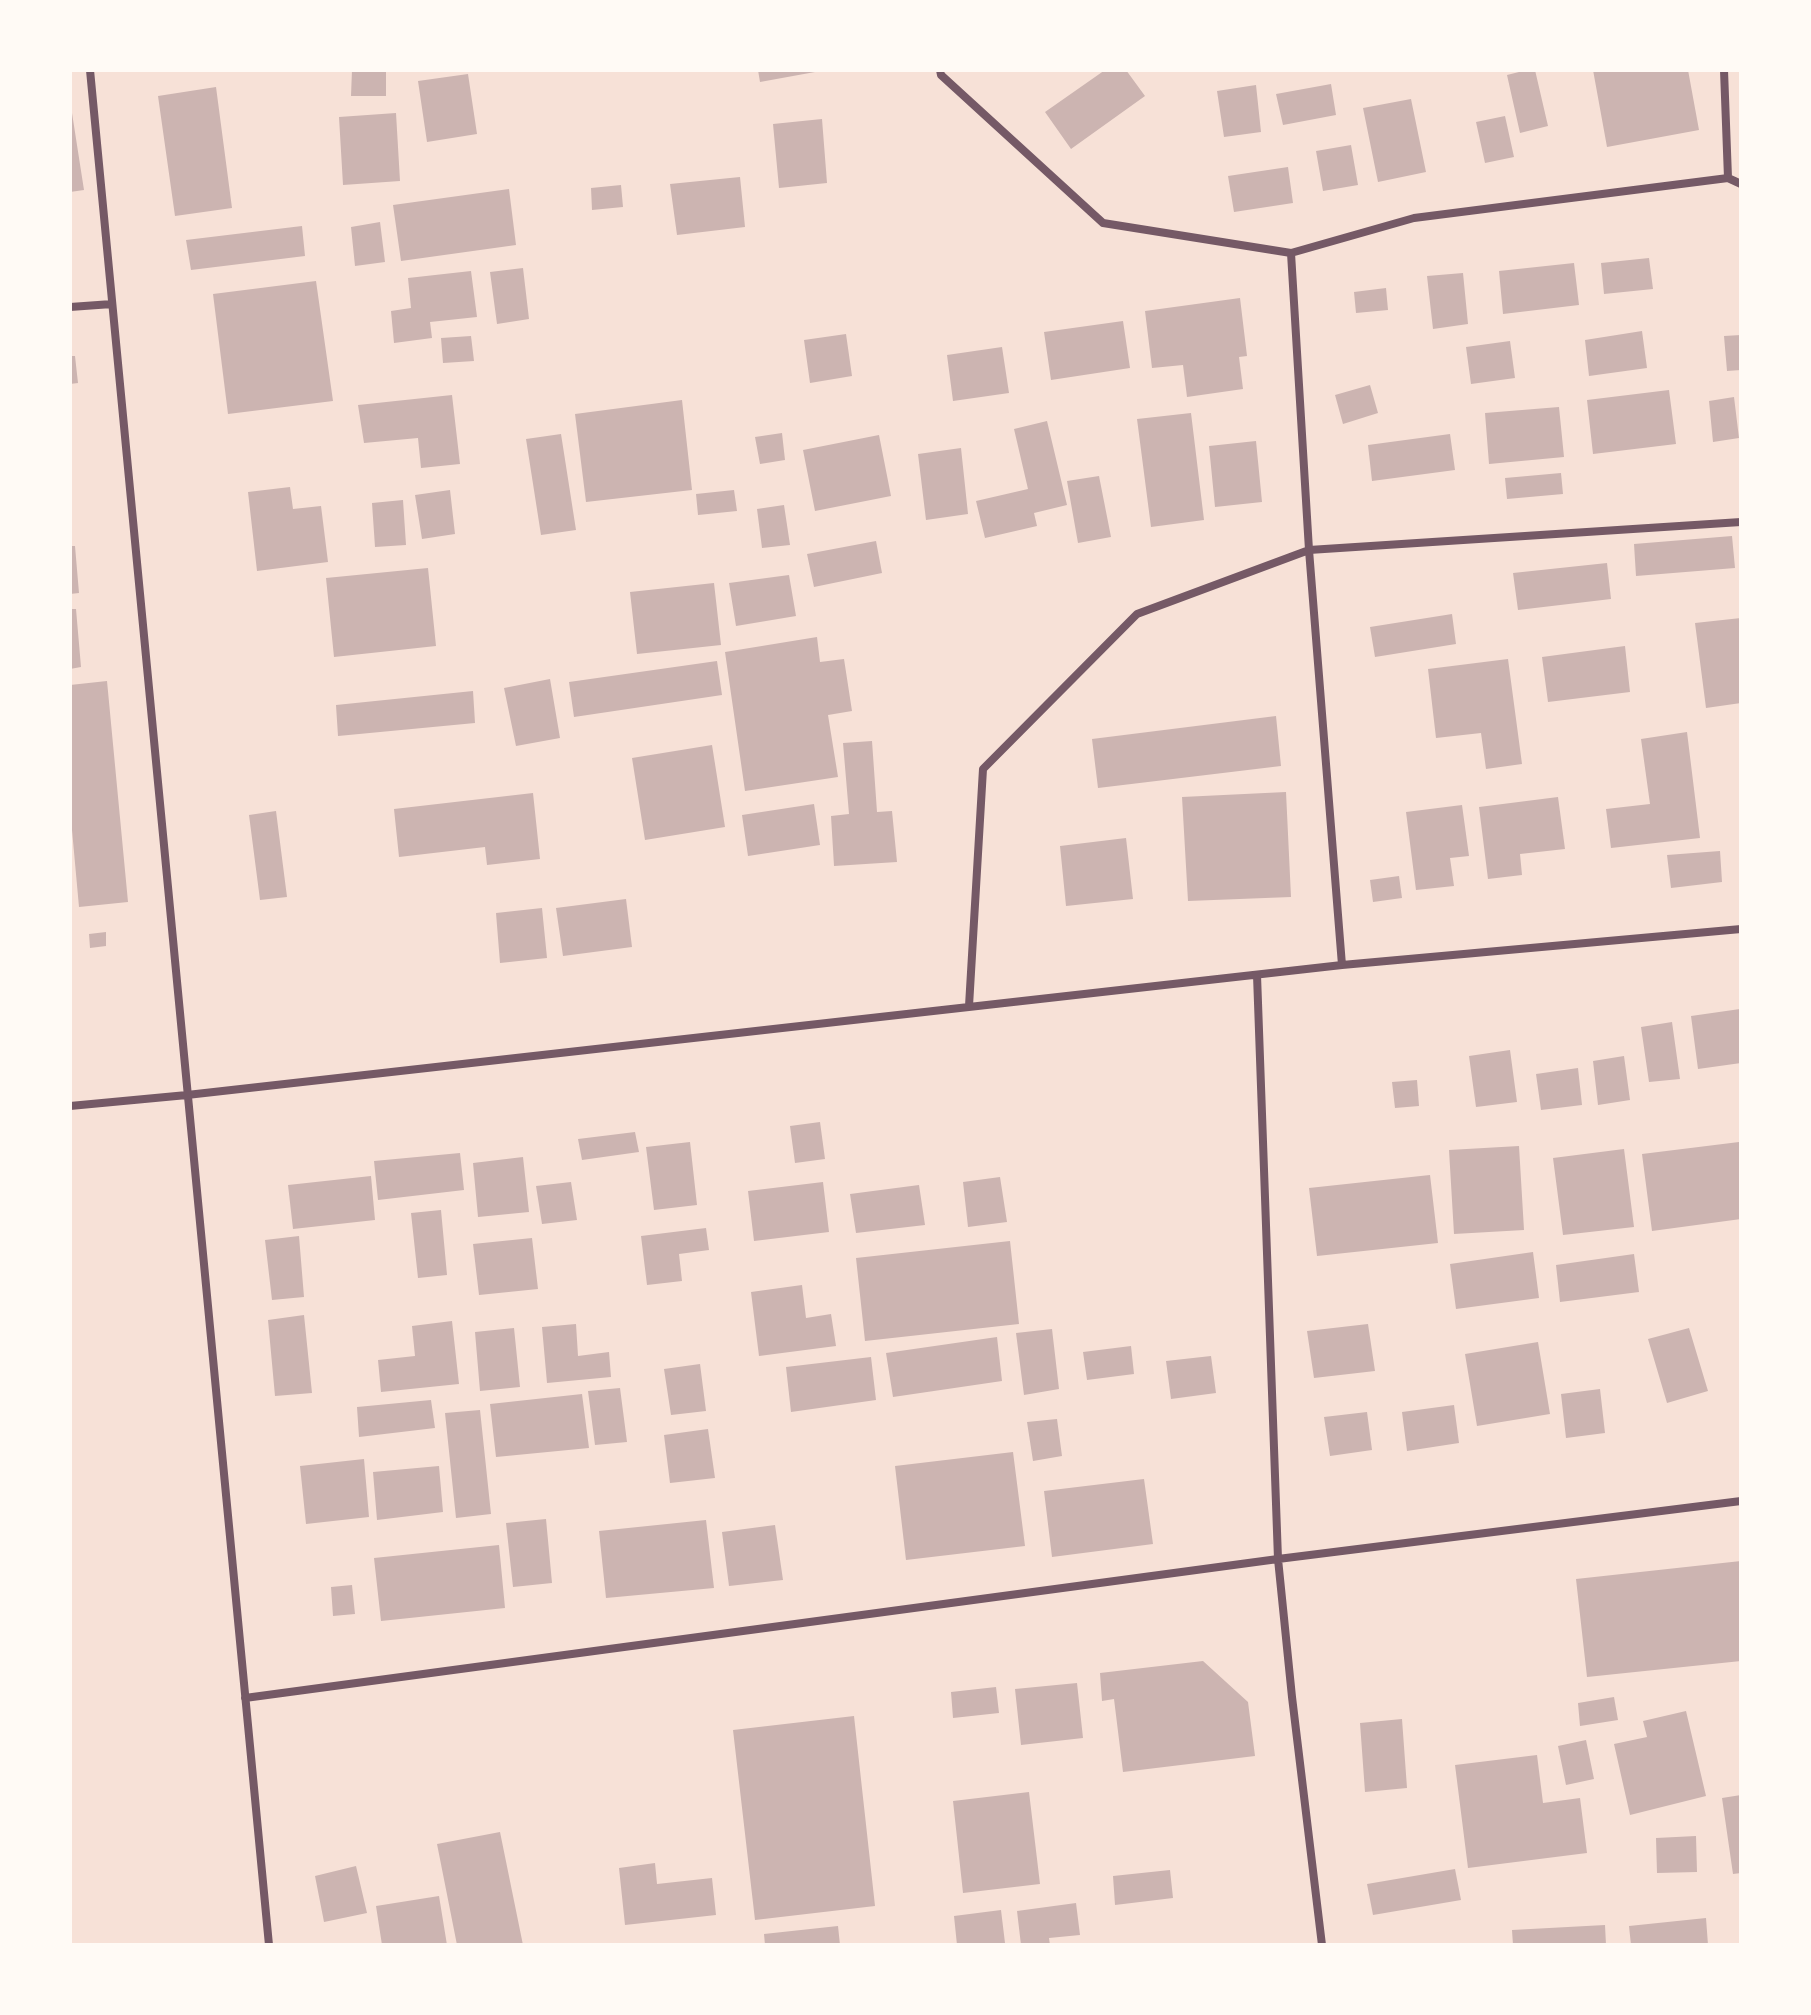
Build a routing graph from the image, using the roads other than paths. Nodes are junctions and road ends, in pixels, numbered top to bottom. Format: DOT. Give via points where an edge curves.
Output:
graph roads {
  1 [pos="90,70"];
  2 [pos="940,70"];
  3 [pos="1724,70"];
  4 [pos="1728,178"];
  5 [pos="1741,184"];
  6 [pos="1291,253"];
  7 [pos="112,304"];
  8 [pos="70,307"];
  9 [pos="1741,522"];
  10 [pos="1309,550"];
  11 [pos="1741,929"];
  12 [pos="1342,965"];
  13 [pos="1257,975"];
  14 [pos="969,1006"];
  15 [pos="187,1095"];
  16 [pos="70,1106"];
  17 [pos="1741,1501"];
  18 [pos="1278,1559"];
  19 [pos="245,1698"];
  20 [pos="269,1945"];
  21 [pos="1322,1945"];
  1 -- 7 [label="street"];
  2 -- 6 [label="street" via="1103,223"];
  3 -- 4 [label="street"];
  4 -- 5 [label="street"];
  4 -- 6 [label="street" via="1414,218"];
  6 -- 10 [label="street"];
  7 -- 8 [label="street"];
  7 -- 15 [label="street"];
  9 -- 10 [label="street"];
  10 -- 12 [label="street"];
  10 -- 14 [label="street" via="1137,614 983,769"];
  11 -- 12 [label="street"];
  12 -- 13 [label="street"];
  13 -- 14 [label="street"];
  13 -- 18 [label="street"];
  14 -- 15 [label="street"];
  15 -- 16 [label="street"];
  15 -- 19 [label="street"];
  17 -- 18 [label="street"];
  18 -- 19 [label="street"];
  18 -- 21 [label="street"];
  19 -- 20 [label="street"];
}
